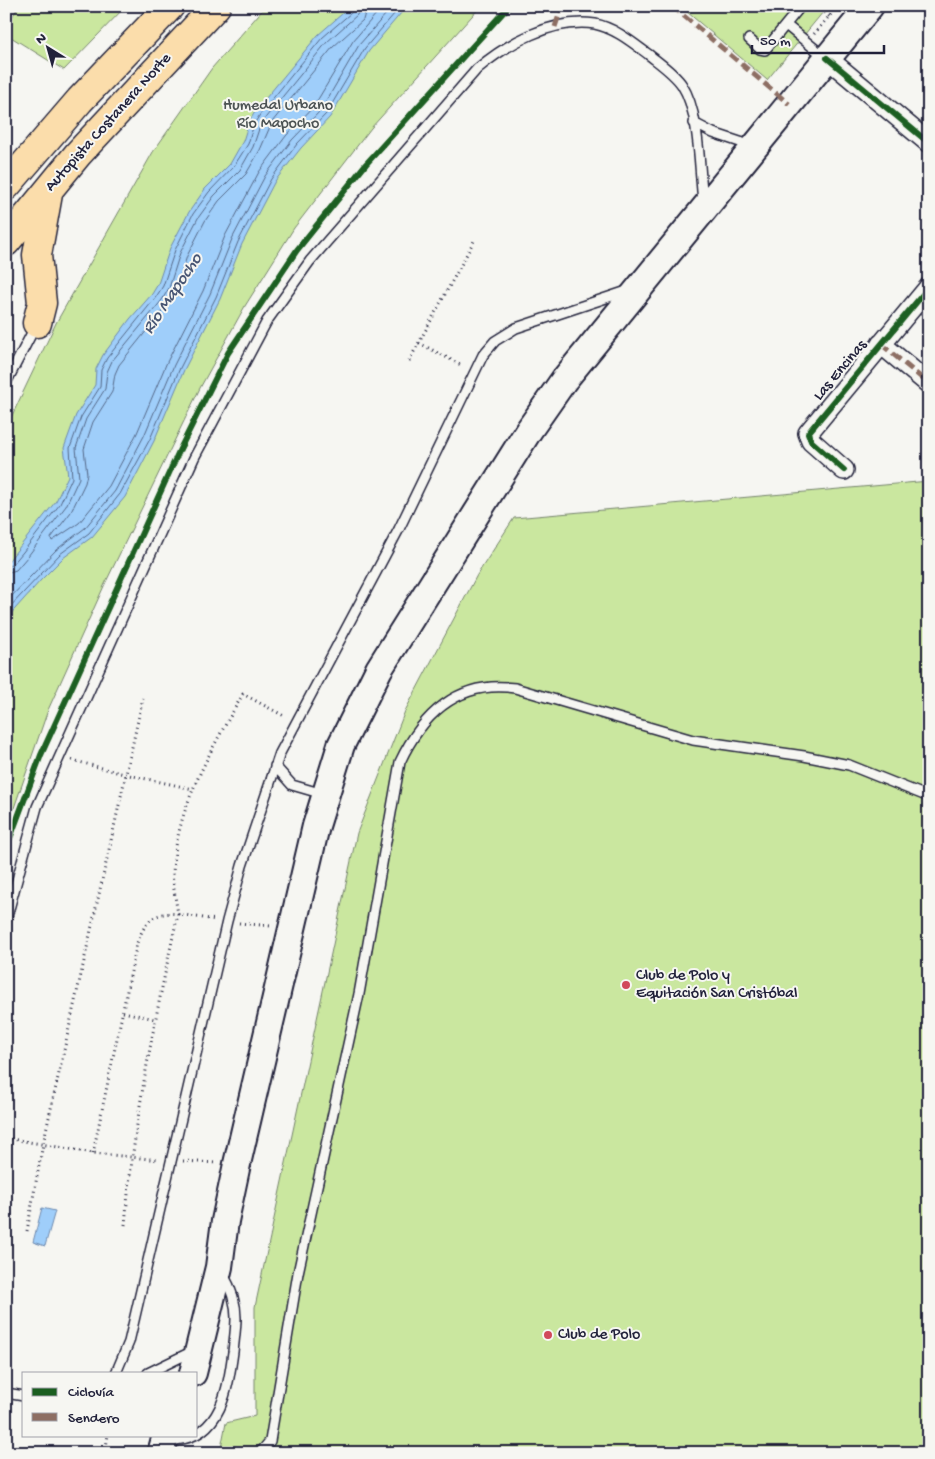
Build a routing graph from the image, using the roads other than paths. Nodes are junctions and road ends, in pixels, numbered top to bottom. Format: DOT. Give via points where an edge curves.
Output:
graph roads {
  1 [pos="170,6"];
  2 [pos="216,6"];
  3 [pos="801,6"];
  4 [pos="870,6"];
  5 [pos="786,25"];
  6 [pos="749,39"];
  7 [pos="817,50"];
  8 [pos="694,123"];
  9 [pos="929,143"];
  10 [pos="754,147"];
  11 [pos="36,150"];
  12 [pos="6,163"];
  13 [pos="6,186"];
  14 [pos="50,188"];
  15 [pos="703,209"];
  16 [pos="6,242"];
  17 [pos="639,287"];
  18 [pos="929,287"];
  19 [pos="37,323"];
  20 [pos="882,344"];
  21 [pos="6,383"];
  22 [pos="929,384"];
  23 [pos="844,470"];
  24 [pos="275,766"];
  25 [pos="324,794"];
  26 [pos="929,797"];
  27 [pos="6,920"];
  28 [pos="225,1220"];
  29 [pos="220,1267"];
  30 [pos="187,1366"];
  31 [pos="116,1372"];
  32 [pos="154,1372"];
  33 [pos="6,1393"];
  34 [pos="22,1396"];
  35 [pos="198,1433"];
  36 [pos="193,1436"];
  37 [pos="169,1441"];
  38 [pos="260,1453"];
  1 -- 11 [label="highway"];
  2 -- 14 [label="highway, Autopista Costanera Norte"];
  3 -- 5 [label="lane"];
  4 -- 7 [label="main road"];
  5 -- 6 [label="lane" via="765,50"];
  5 -- 7 [label="lane"];
  7 -- 9 [label="street"];
  7 -- 10 [label="main road"];
  8 -- 10 [label="lane"];
  8 -- 15 [label="lane"];
  8 -- 27 [label="lane" via="690,102 682,85 667,69 618,33 596,24 555,27 497,52 476,69 310,261 267,321 194,458 58,756 29,832"];
  10 -- 15 [label="main road"];
  11 -- 12 [label="highway"];
  11 -- 13 [label="highway"];
  14 -- 16 [label="highway, Autopista Costanera Norte"];
  14 -- 19 [label="highway" via="37,255 42,303"];
  15 -- 17 [label="main road"];
  17 -- 24 [label="lane" via="516,328 495,341 483,355 399,529"];
  17 -- 25 [label="main road" via="564,380 529,430 385,661 353,719"];
  18 -- 20 [label="street, Las Encinas"];
  19 -- 21 [label="lane"];
  20 -- 22 [label="street"];
  20 -- 23 [label="street, Las Encinas" via="808,432 811,441"];
  24 -- 25 [label="lane" via="292,785"];
  24 -- 31 [label="lane" via="227,921 129,1342"];
  25 -- 28 [label="main road"];
  26 -- 38 [label="lane" via="849,765 693,740 515,688 498,685 480,689 449,699 436,710 408,745 400,762 359,994 300,1264 270,1441"];
  28 -- 29 [label="main road"];
  28 -- 30 [label="main road" via="214,1244"];
  29 -- 30 [label="main road"];
  29 -- 35 [label="lane" via="237,1316 230,1373 222,1404 207,1428"];
  30 -- 32 [label="lane"];
  33 -- 34 [label="lane"];
  36 -- 37 [label="lane"];
}
